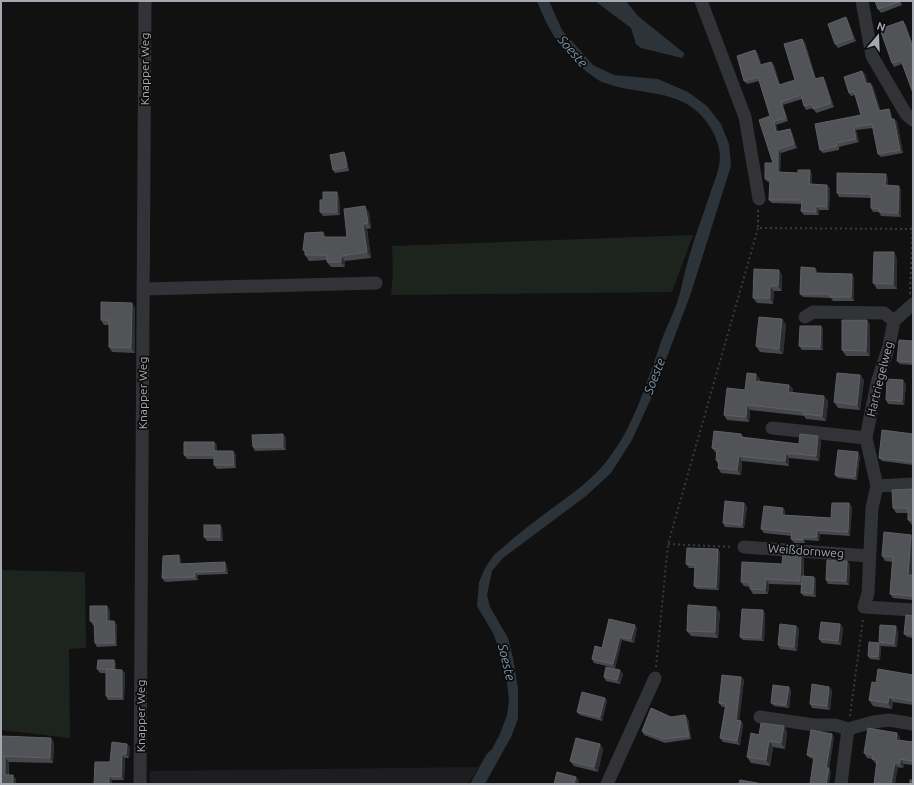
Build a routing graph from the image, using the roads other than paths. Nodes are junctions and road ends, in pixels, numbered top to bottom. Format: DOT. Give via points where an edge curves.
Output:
graph roads {
  1 [pos="145,1"];
  2 [pos="701,1"];
  3 [pos="862,1"];
  4 [pos="913,120"];
  5 [pos="759,199"];
  6 [pos="376,283"];
  7 [pos="144,289"];
  8 [pos="911,305"];
  9 [pos="804,317"];
  10 [pos="894,321"];
  11 [pos="772,428"];
  12 [pos="866,438"];
  13 [pos="913,484"];
  14 [pos="877,486"];
  15 [pos="744,547"];
  16 [pos="869,556"];
  17 [pos="913,610"];
  18 [pos="655,678"];
  19 [pos="760,717"];
  20 [pos="913,724"];
  21 [pos="848,729"];
  22 [pos="140,784"];
  23 [pos="607,784"];
  24 [pos="841,784"];
  1 -- 7 [label="street, Knapper Weg"];
  2 -- 5 [label="street" via="745,117"];
  3 -- 4 [label="street" via="872,56 906,114"];
  6 -- 7 [label="street"];
  7 -- 22 [label="street, Knapper Weg"];
  8 -- 10 [label="street"];
  9 -- 10 [label="street" via="813,312 884,313"];
  10 -- 12 [label="street, Hartriegelweg" via="877,383"];
  11 -- 12 [label="street"];
  12 -- 14 [label="street, Hartriegelweg"];
  13 -- 14 [label="street"];
  14 -- 16 [label="street" via="872,508"];
  15 -- 16 [label="street, Weißdornweg"];
  16 -- 17 [label="street" via="868,594 864,607"];
  18 -- 23 [label="street"];
  19 -- 21 [label="street" via="835,725"];
  20 -- 21 [label="street" via="889,720"];
  21 -- 24 [label="street"];
}
